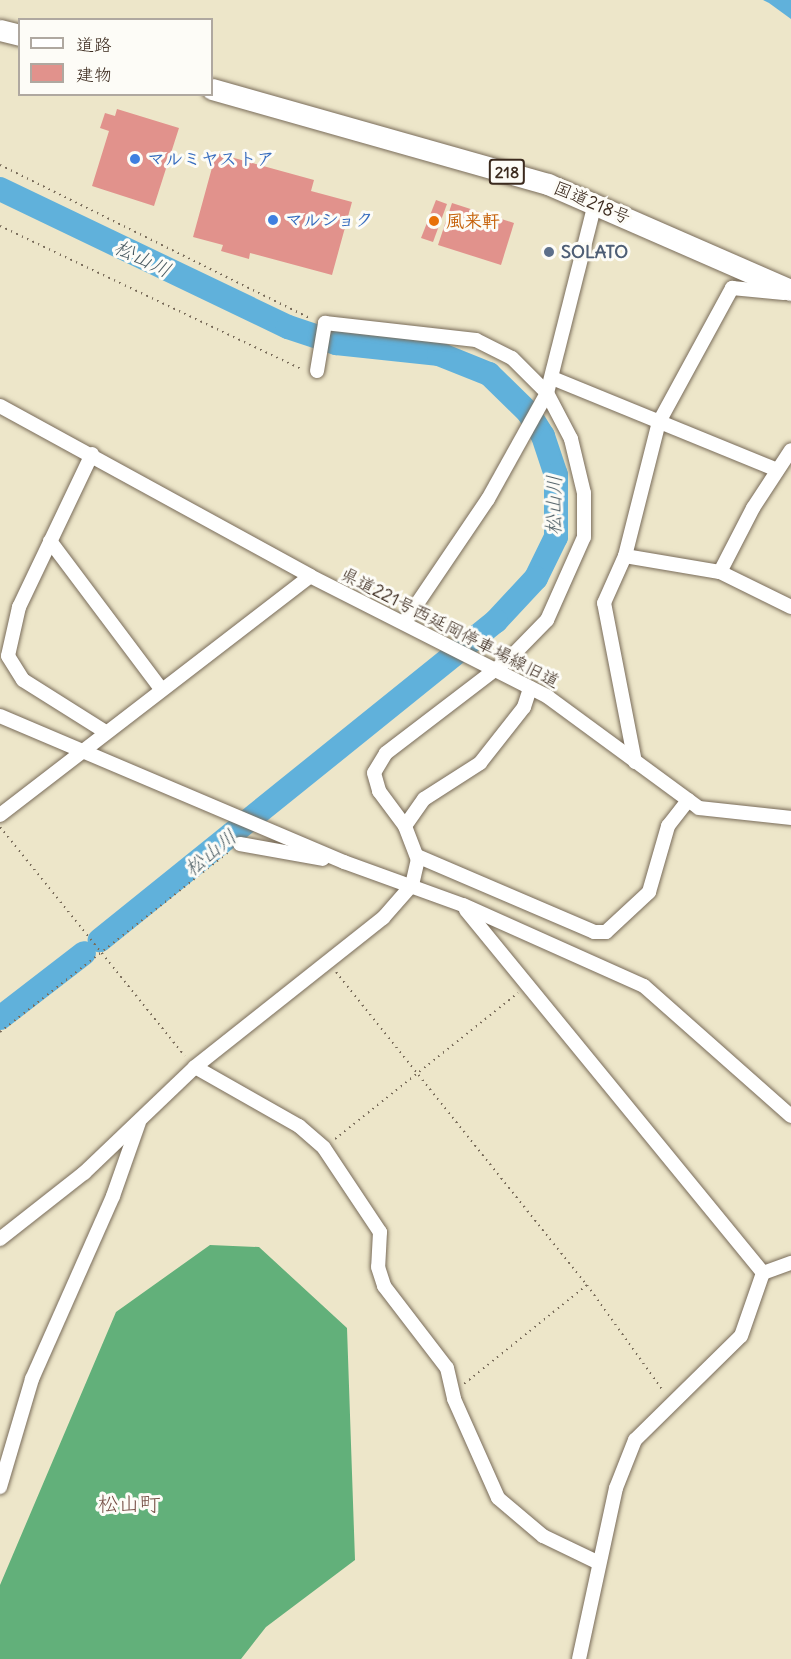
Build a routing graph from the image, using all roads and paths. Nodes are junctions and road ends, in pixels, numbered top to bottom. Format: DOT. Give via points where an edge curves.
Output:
graph roads {
  1 [pos="0,30"];
  2 [pos="18,34"];
  3 [pos="213,89"];
  4 [pos="0,165"];
  5 [pos="595,204"];
  6 [pos="0,226"];
  7 [pos="791,291"];
  8 [pos="325,324"];
  9 [pos="317,371"];
  10 [pos="552,378"];
  11 [pos="547,394"];
  12 [pos="0,406"];
  13 [pos="659,422"];
  14 [pos="791,450"];
  15 [pos="92,454"];
  16 [pos="777,470"];
  17 [pos="50,541"];
  18 [pos="625,556"];
  19 [pos="720,572"];
  20 [pos="310,576"];
  21 [pos="791,606"];
  22 [pos="404,623"];
  23 [pos="491,668"];
  24 [pos="530,688"];
  25 [pos="161,689"];
  26 [pos="0,717"];
  27 [pos="104,731"];
  28 [pos="85,752"];
  29 [pos="635,762"];
  30 [pos="687,800"];
  31 [pos="0,816"];
  32 [pos="791,818"];
  33 [pos="405,826"];
  34 [pos="0,827"];
  35 [pos="240,844"];
  36 [pos="417,856"];
  37 [pos="344,862"];
  38 [pos="412,885"];
  39 [pos="463,905"];
  40 [pos="99,955"];
  41 [pos="328,962"];
  42 [pos="529,985"];
  43 [pos="0,1032"];
  44 [pos="195,1067"];
  45 [pos="416,1071"];
  46 [pos="791,1116"];
  47 [pos="139,1120"];
  48 [pos="324,1148"];
  49 [pos="0,1239"];
  50 [pos="791,1263"];
  51 [pos="763,1273"];
  52 [pos="587,1285"];
  53 [pos="453,1393"];
  54 [pos="674,1404"];
  55 [pos="0,1487"];
  56 [pos="599,1563"];
  57 [pos="582,1657"];
  1 -- 2 [label="highway"];
  3 -- 5 [label="highway, 国道218号 / 218" via="548,184"];
  4 -- 8 [label="path" via="290,312"];
  5 -- 7 [label="highway, 国道218号 / 218"];
  5 -- 10 [label="street"];
  6 -- 9 [label="path" via="238,341 305,371"];
  7 -- 13 [label="street" via="732,288"];
  8 -- 9 [label="street"];
  8 -- 11 [label="street" via="476,340 512,358"];
  10 -- 11 [label="street"];
  10 -- 13 [label="street"];
  11 -- 22 [label="street"];
  11 -- 23 [label="street" via="572,439 584,493 584,537 547,620 509,659"];
  12 -- 15 [label="street, 県道221号西延岡停車場線旧道"];
  13 -- 16 [label="street"];
  13 -- 18 [label="street"];
  14 -- 16 [label="street"];
  15 -- 17 [label="street"];
  15 -- 20 [label="street, 県道221号西延岡停車場線旧道"];
  16 -- 19 [label="street"];
  17 -- 25 [label="street"];
  17 -- 27 [label="street" via="19,607 8,656 23,680"];
  18 -- 19 [label="street"];
  18 -- 29 [label="street" via="603,603"];
  19 -- 21 [label="street"];
  20 -- 22 [label="street, 県道221号西延岡停車場線旧道"];
  20 -- 25 [label="street"];
  22 -- 23 [label="street, 県道221号西延岡停車場線旧道"];
  23 -- 24 [label="street, 県道221号西延岡停車場線旧道"];
  23 -- 33 [label="street" via="386,753 374,773 379,791"];
  24 -- 29 [label="street, 県道221号西延岡停車場線旧道"];
  24 -- 33 [label="street" via="524,707 480,763 424,799"];
  25 -- 27 [label="street"];
  26 -- 28 [label="street"];
  27 -- 28 [label="street"];
  28 -- 31 [label="street"];
  28 -- 37 [label="street"];
  29 -- 30 [label="street, 県道221号西延岡停車場線旧道"];
  30 -- 32 [label="street, 県道221号西延岡停車場線旧道" via="699,808"];
  30 -- 36 [label="street" via="668,826 649,892 606,932 594,932"];
  33 -- 36 [label="street"];
  34 -- 40 [label="path"];
  35 -- 37 [label="street"];
  35 -- 40 [label="path"];
  36 -- 38 [label="street"];
  37 -- 38 [label="street"];
  38 -- 39 [label="street"];
  38 -- 41 [label="street" via="383,918"];
  39 -- 42 [label="street"];
  39 -- 46 [label="street" via="644,986"];
  40 -- 43 [label="path"];
  40 -- 44 [label="path"];
  41 -- 44 [label="street"];
  41 -- 45 [label="path"];
  42 -- 45 [label="path"];
  42 -- 51 [label="street"];
  44 -- 47 [label="street"];
  44 -- 48 [label="street" via="299,1126"];
  45 -- 48 [label="path"];
  45 -- 52 [label="path"];
  47 -- 49 [label="street" via="84,1173"];
  47 -- 55 [label="street" via="113,1196 32,1379"];
  48 -- 53 [label="street" via="380,1232 378,1267 384,1286 447,1368"];
  50 -- 51 [label="street"];
  51 -- 54 [label="street" via="741,1336"];
  52 -- 53 [label="path"];
  52 -- 54 [label="path"];
  53 -- 56 [label="street" via="498,1498 543,1536"];
  54 -- 56 [label="street" via="635,1440 616,1488"];
  56 -- 57 [label="street"];
}
